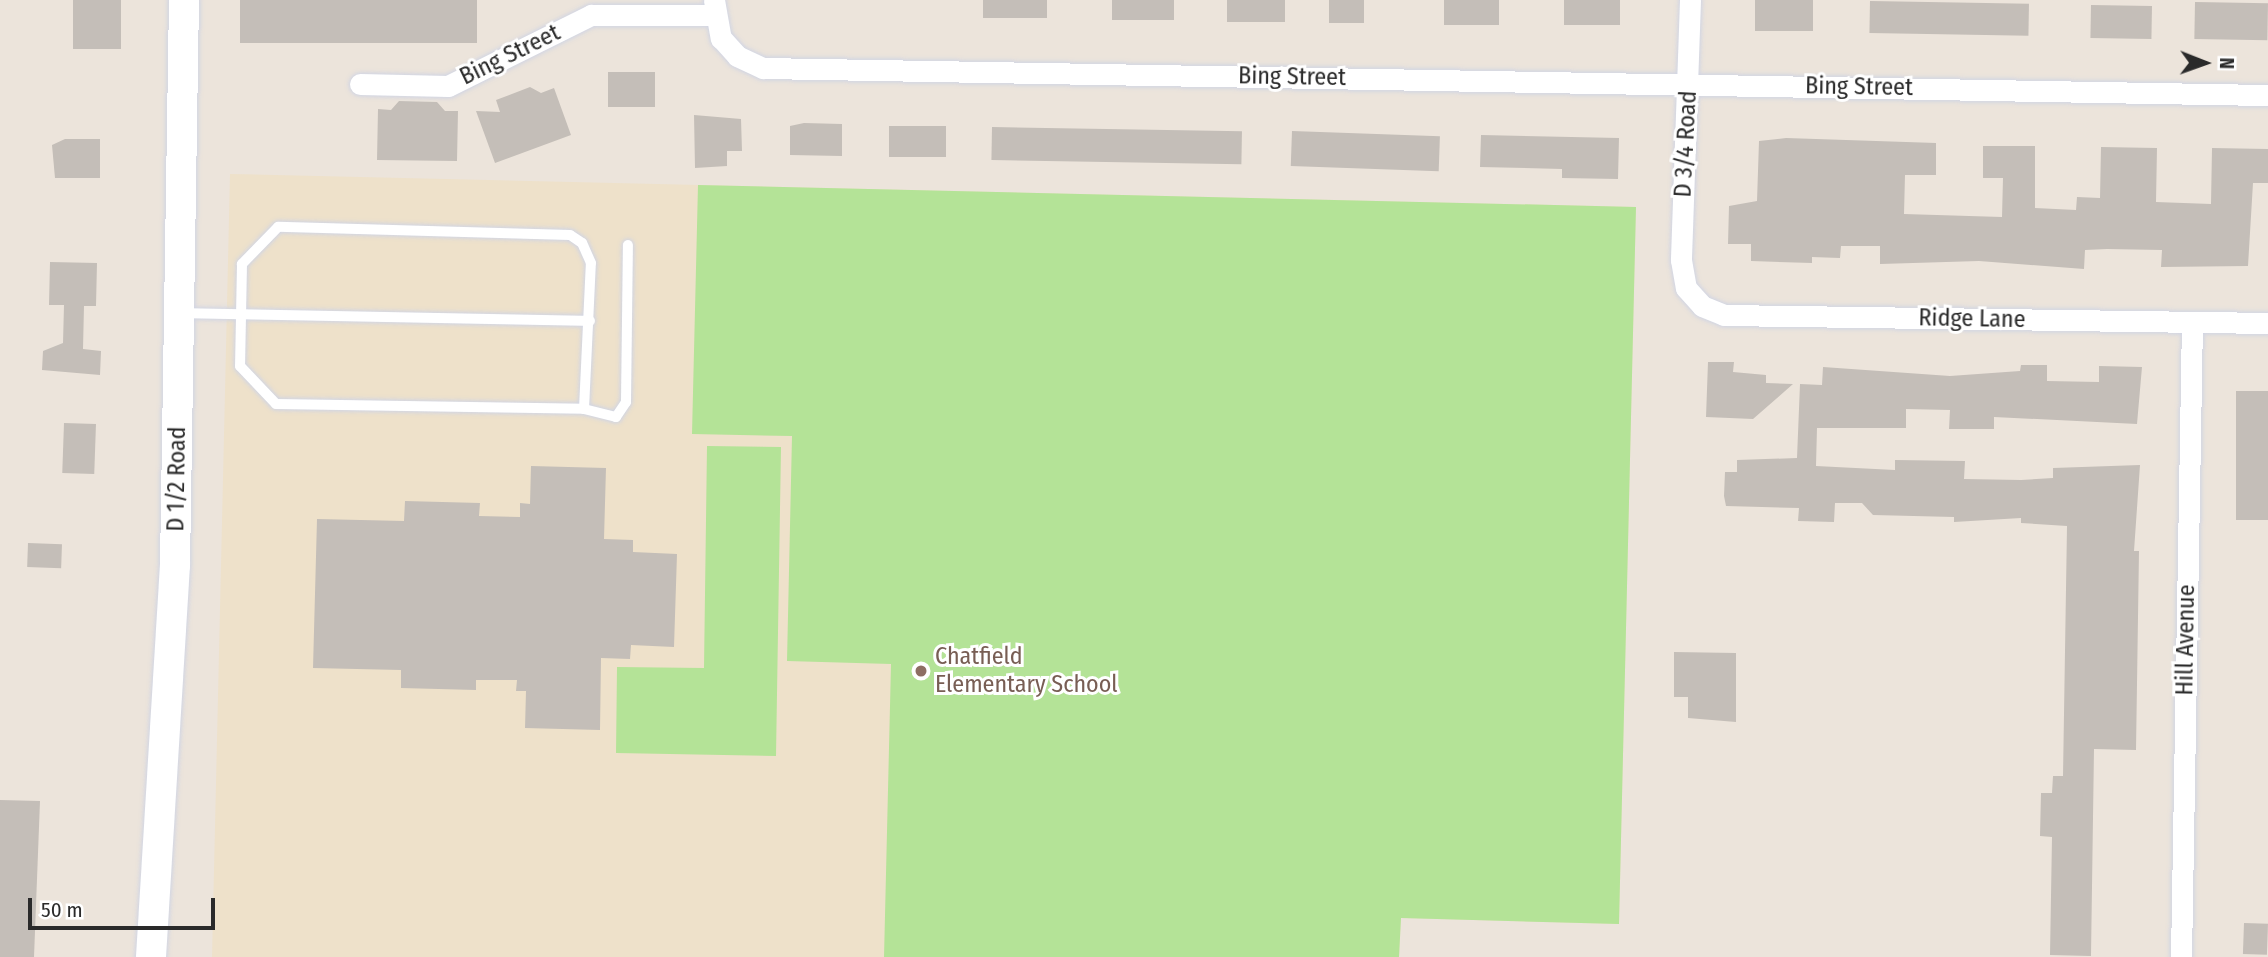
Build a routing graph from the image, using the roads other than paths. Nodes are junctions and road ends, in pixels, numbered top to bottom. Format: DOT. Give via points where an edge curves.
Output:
graph roads {
  1 [pos="184,0"];
  2 [pos="1690,0"];
  3 [pos="714,8"];
  4 [pos="360,84"];
  5 [pos="1689,84"];
  6 [pos="2268,94"];
  7 [pos="628,245"];
  8 [pos="1686,288"];
  9 [pos="181,313"];
  10 [pos="240,314"];
  11 [pos="590,321"];
  12 [pos="2192,322"];
  13 [pos="2268,323"];
  14 [pos="584,409"];
  15 [pos="151,957"];
  16 [pos="2181,957"];
  1 -- 9 [label="main road, D 1/2 Road"];
  2 -- 5 [label="street, D 3/4 Road"];
  3 -- 4 [label="street, Bing Street" via="591,15 448,86"];
  3 -- 5 [label="street, Bing Street" via="728,47 762,68"];
  5 -- 6 [label="street, Bing Street"];
  5 -- 8 [label="street, D 3/4 Road" via="1681,260"];
  7 -- 14 [label="lane" via="626,402 616,417"];
  8 -- 12 [label="street, Ridge Lane" via="1702,306 1724,315"];
  9 -- 10 [label="lane"];
  9 -- 15 [label="main road, D 1/2 Road" via="175,566"];
  10 -- 11 [label="lane"];
  10 -- 11 [label="lane" via="242,264 278,227 569,235 582,243 591,263"];
  10 -- 14 [label="lane" via="240,366 276,404"];
  11 -- 14 [label="lane"];
  12 -- 13 [label="street, Ridge Lane"];
  12 -- 16 [label="street, Hill Avenue"];
}
